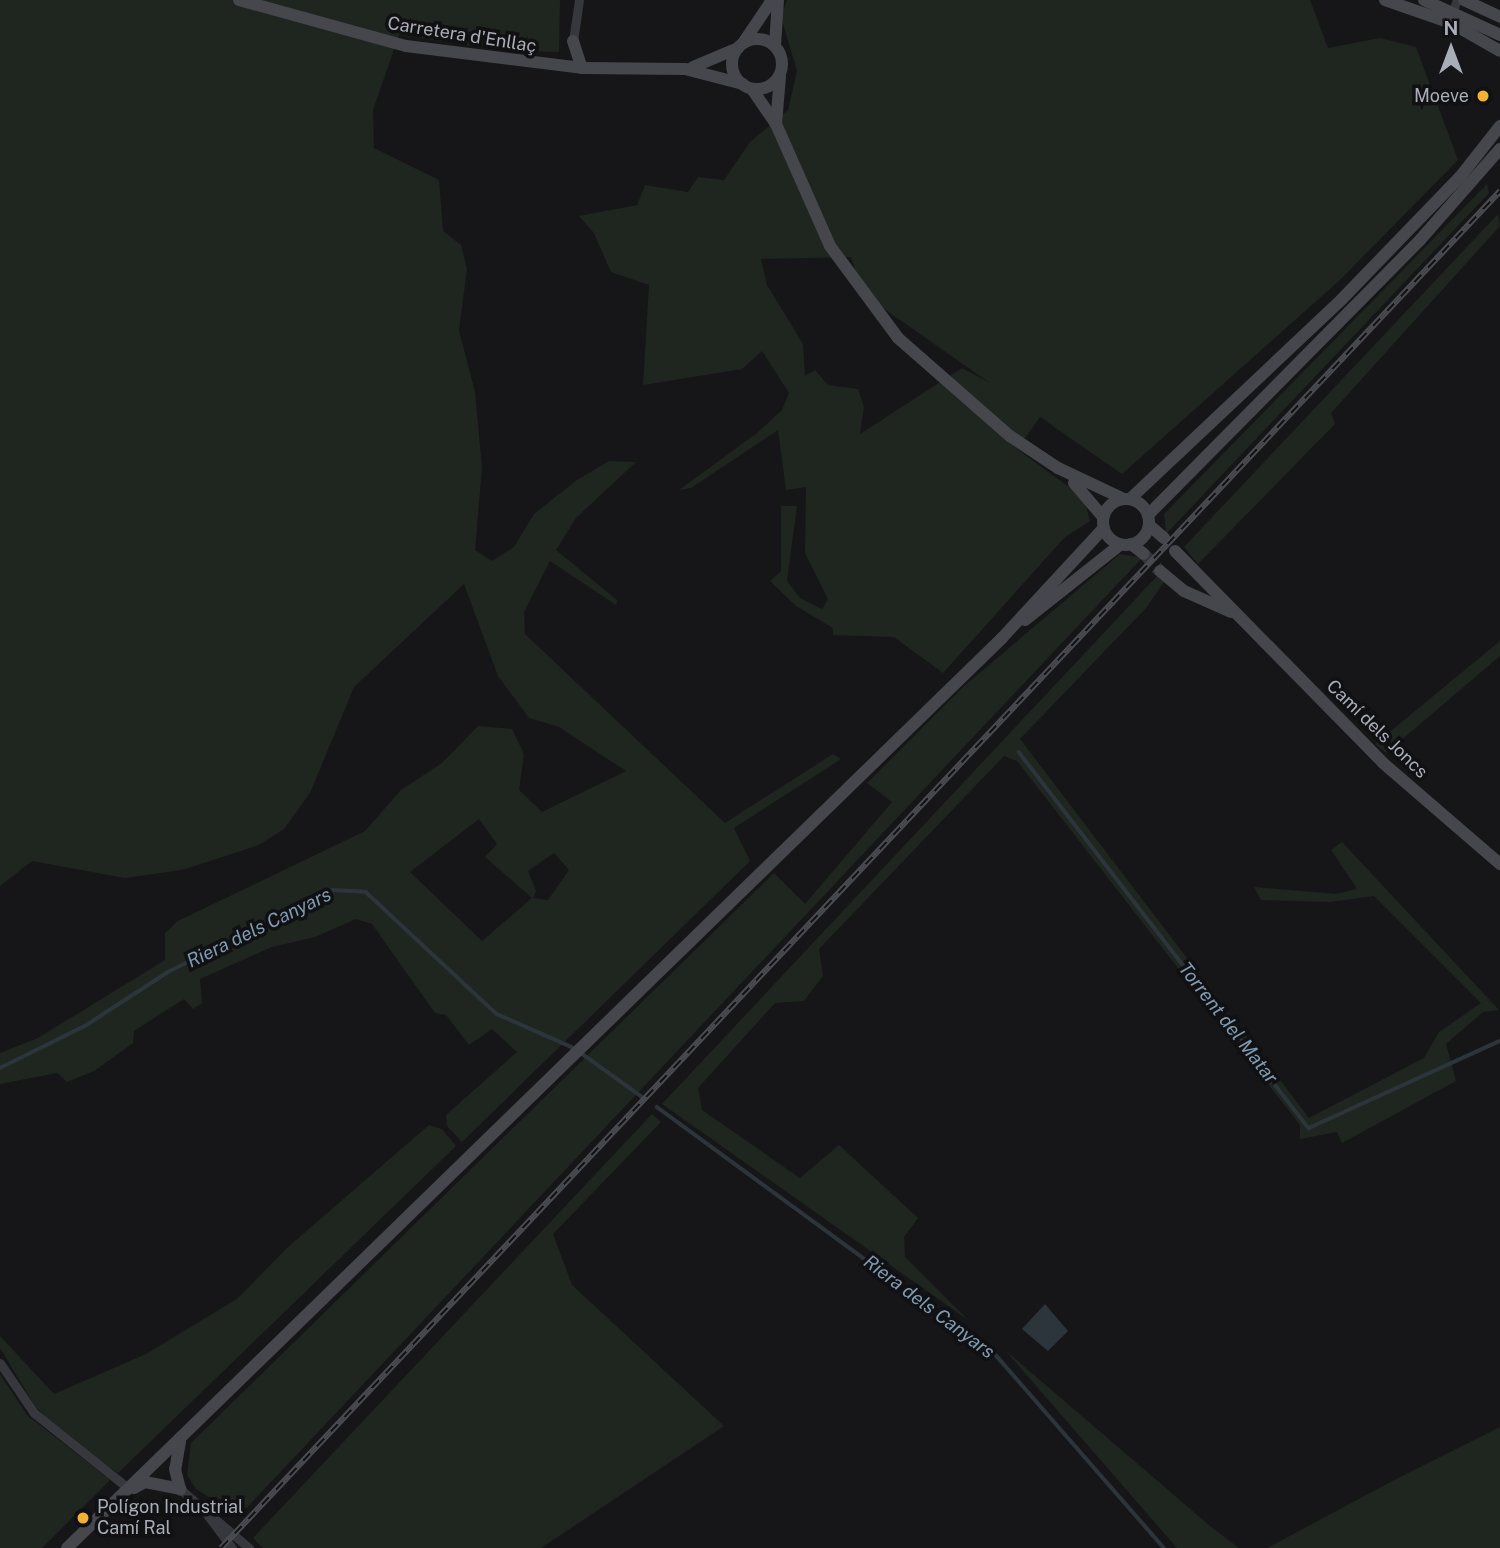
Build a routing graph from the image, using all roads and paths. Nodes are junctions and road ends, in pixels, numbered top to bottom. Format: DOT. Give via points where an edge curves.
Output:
graph roads {
  1 [pos="239,0"];
  2 [pos="579,0"];
  3 [pos="772,0"];
  4 [pos="778,0"];
  5 [pos="1385,0"];
  6 [pos="1424,0"];
  7 [pos="1457,0"];
  8 [pos="1464,0"];
  9 [pos="1500,17"];
  10 [pos="1451,23"];
  11 [pos="1500,35"];
  12 [pos="573,41"];
  13 [pos="741,46"];
  14 [pos="775,46"];
  15 [pos="1500,51"];
  16 [pos="561,67"];
  17 [pos="582,68"];
  18 [pos="685,69"];
  19 [pos="780,76"];
  20 [pos="747,86"];
  21 [pos="776,124"];
  22 [pos="1500,126"];
  23 [pos="1500,149"];
  24 [pos="1058,468"];
  25 [pos="1127,499"];
  26 [pos="1149,519"];
  27 [pos="1104,523"];
  28 [pos="1164,538"];
  29 [pos="1126,544"];
  30 [pos="1175,551"];
  31 [pos="1144,554"];
  32 [pos="1160,571"];
  33 [pos="1184,591"];
  34 [pos="1215,591"];
  35 [pos="1235,613"];
  36 [pos="1002,638"];
  37 [pos="1500,864"];
  38 [pos="0,1363"];
  39 [pos="182,1438"];
  40 [pos="180,1489"];
  41 [pos="125,1491"];
  42 [pos="206,1513"];
  43 [pos="67,1548"];
  44 [pos="232,1548"];
  45 [pos="249,1548"];
  1 -- 16 [label="street, Carretera d'Enllaç" via="406,46"];
  2 -- 12 [label="street"];
  3 -- 13 [label="street"];
  4 -- 14 [label="street"];
  5 -- 10 [label="street"];
  6 -- 11 [label="street, bridge"];
  7 -- 10 [label="street"];
  8 -- 9 [label="street"];
  10 -- 15 [label="street"];
  12 -- 16 [label="street"];
  12 -- 17 [label="street"];
  13 -- 14 [label="street" via="759,39"];
  13 -- 18 [label="street, Carretera d'Enllaç"];
  13 -- 20 [label="street" via="732,63"];
  14 -- 19 [label="street" via="782,59"];
  16 -- 17 [label="street, Carretera d'Enllaç"];
  17 -- 18 [label="street, Carretera d'Enllaç"];
  18 -- 20 [label="street, Carretera d'Enllaç"];
  19 -- 20 [label="street" via="768,87"];
  19 -- 21 [label="street"];
  20 -- 21 [label="street"];
  21 -- 24 [label="street" via="830,246 898,338 966,402"];
  22 -- 25 [label="street" via="1460,177 1342,299"];
  23 -- 26 [label="street" via="1420,240"];
  24 -- 25 [label="street"];
  24 -- 27 [label="street" via="1092,499"];
  25 -- 26 [label="street"];
  25 -- 27 [label="street"];
  26 -- 28 [label="street"];
  26 -- 29 [label="street"];
  27 -- 29 [label="street"];
  27 -- 36 [label="street"];
  29 -- 31 [label="street"];
  29 -- 36 [label="street"];
  30 -- 34 [label="street, Camí dels Joncs"];
  32 -- 33 [label="street, Camí dels Joncs"];
  33 -- 34 [label="street"];
  33 -- 35 [label="street, Camí dels Joncs"];
  34 -- 35 [label="street, Camí dels Joncs"];
  35 -- 37 [label="street, Camí dels Joncs" via="1383,763"];
  36 -- 39 [label="street"];
  38 -- 41 [label="street" via="34,1413"];
  39 -- 40 [label="street" via="174,1469"];
  39 -- 41 [label="street"];
  40 -- 41 [label="street" via="145,1482"];
  40 -- 42 [label="street"];
  41 -- 43 [label="street"];
  42 -- 44 [label="street"];
  42 -- 45 [label="street"];
}
